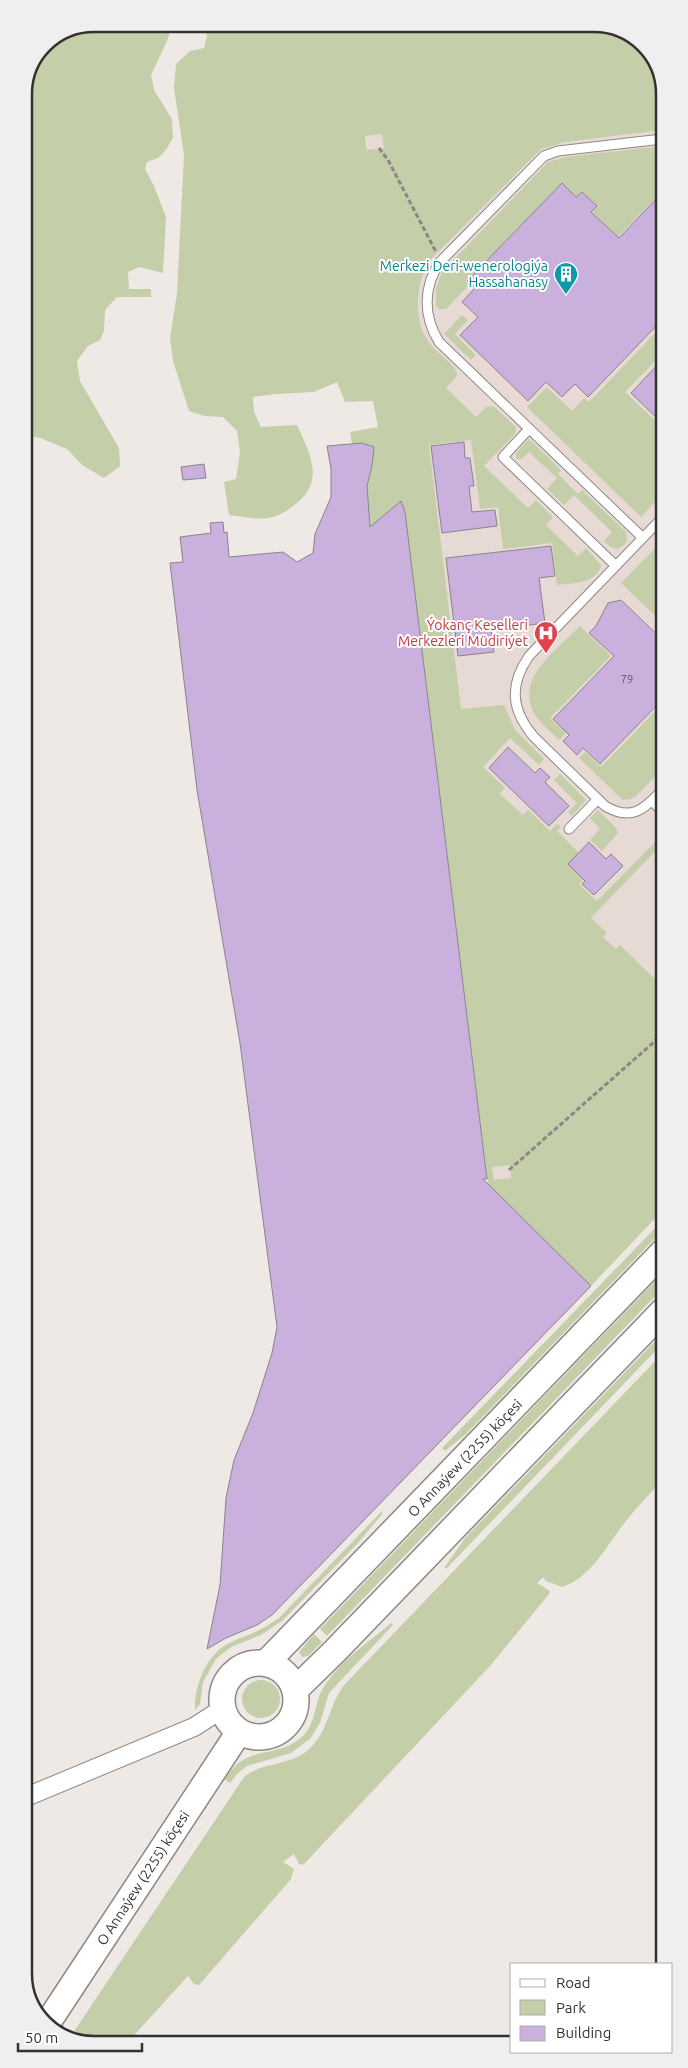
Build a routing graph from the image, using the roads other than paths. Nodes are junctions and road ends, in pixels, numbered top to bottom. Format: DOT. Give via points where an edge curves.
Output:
graph roads {
  1 [pos="656,140"];
  2 [pos="530,429"];
  3 [pos="656,524"];
  4 [pos="643,538"];
  5 [pos="616,566"];
  6 [pos="656,797"];
  7 [pos="598,799"];
  8 [pos="652,801"];
  9 [pos="656,805"];
  10 [pos="569,829"];
  11 [pos="656,1259"];
  12 [pos="656,1318"];
  13 [pos="266,1663"];
  14 [pos="295,1690"];
  15 [pos="222,1709"];
  16 [pos="239,1732"];
  17 [pos="32,1794"];
  18 [pos="51,2017"];
  1 -- 2 [label="lane" via="566,150 544,156 441,261 430,279 428,317 435,335"];
  2 -- 4 [label="lane"];
  2 -- 5 [label="lane" via="503,456"];
  3 -- 4 [label="lane"];
  4 -- 5 [label="lane"];
  5 -- 7 [label="lane" via="529,656 516,682 518,712 524,726"];
  6 -- 8 [label="lane"];
  7 -- 8 [label="lane" via="616,812 627,814"];
  7 -- 10 [label="lane"];
  8 -- 9 [label="lane"];
  11 -- 13 [label="main road, O Annaýew (2255) köçesi"];
  12 -- 14 [label="main road"];
  13 -- 14 [label="main road" via="284,1673"];
  13 -- 15 [label="main road" via="242,1666 232,1674 224,1685"];
  14 -- 16 [label="main road" via="295,1711 284,1728 264,1737"];
  15 -- 16 [label="main road" via="227,1720"];
  15 -- 17 [label="street" via="194,1727"];
  16 -- 18 [label="main road, O Annaýew (2255) köçesi"];
}
